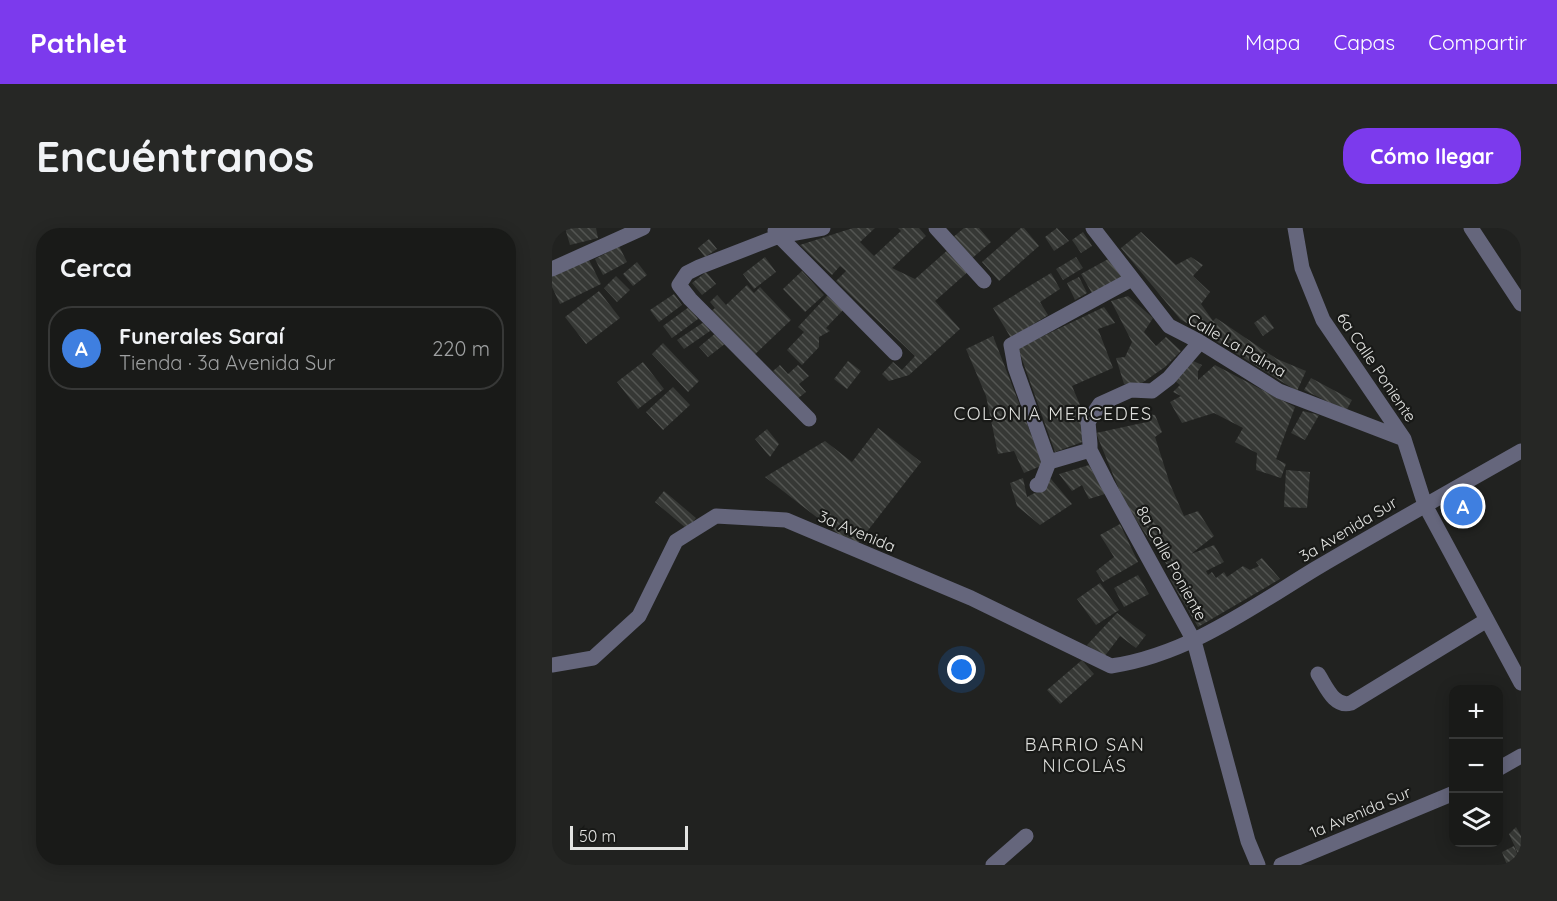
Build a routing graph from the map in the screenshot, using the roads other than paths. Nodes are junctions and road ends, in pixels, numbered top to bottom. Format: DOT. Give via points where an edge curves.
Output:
graph roads {
  1 [pos="643,228"];
  2 [pos="823,228"];
  3 [pos="1093,228"];
  4 [pos="1295,228"];
  5 [pos="1471,228"];
  6 [pos="945,231"];
  7 [pos="776,232"];
  8 [pos="552,269"];
  9 [pos="1132,279"];
  10 [pos="984,280"];
  11 [pos="1521,304"];
  12 [pos="1200,342"];
  13 [pos="895,353"];
  14 [pos="809,419"];
  15 [pos="1404,439"];
  16 [pos="1090,450"];
  17 [pos="1521,451"];
  18 [pos="1049,462"];
  19 [pos="1037,485"];
  20 [pos="1425,505"];
  21 [pos="1486,620"];
  22 [pos="1194,641"];
  23 [pos="552,665"];
  24 [pos="1318,674"];
  25 [pos="1521,683"];
  26 [pos="1521,756"];
  27 [pos="1503,766"];
  28 [pos="1449,795"];
  29 [pos="1026,836"];
  30 [pos="993,865"];
  31 [pos="1258,865"];
  32 [pos="1281,865"];
  1 -- 8 [label="street"];
  2 -- 7 [label="street"];
  3 -- 9 [label="street, Calle La Palma"];
  4 -- 15 [label="street, 6a Calle Poniente" via="1302,268 1323,320"];
  5 -- 11 [label="street"];
  6 -- 10 [label="street"];
  7 -- 13 [label="street"];
  7 -- 14 [label="street" via="687,273 679,285"];
  9 -- 12 [label="street, Calle La Palma" via="1169,326"];
  9 -- 18 [label="street" via="1011,345 1015,368"];
  12 -- 15 [label="street, Calle La Palma" via="1279,391"];
  12 -- 16 [label="street, 8a Calle Poniente" via="1169,378 1152,391 1131,390 1100,404 1088,422"];
  15 -- 20 [label="street, 6a Calle Poniente"];
  16 -- 18 [label="street"];
  16 -- 22 [label="street, 8a Calle Poniente"];
  17 -- 20 [label="street, 3a Avenida Sur"];
  18 -- 19 [label="street"];
  20 -- 21 [label="street, 6a Calle Poniente"];
  20 -- 22 [label="street, 3a Avenida Sur"];
  21 -- 24 [label="street" via="1345,705 1339,703"];
  21 -- 25 [label="street, 6a Calle Poniente"];
  22 -- 23 [label="street, 3a Avenida" via="1153,658 1111,666 971,598 786,520 716,516 676,541 639,616 593,657"];
  22 -- 31 [label="street, 8a Calle Poniente" via="1248,841"];
  26 -- 27 [label="street"];
  28 -- 32 [label="street, 1a Avenida Sur"];
  29 -- 30 [label="street"];
}
